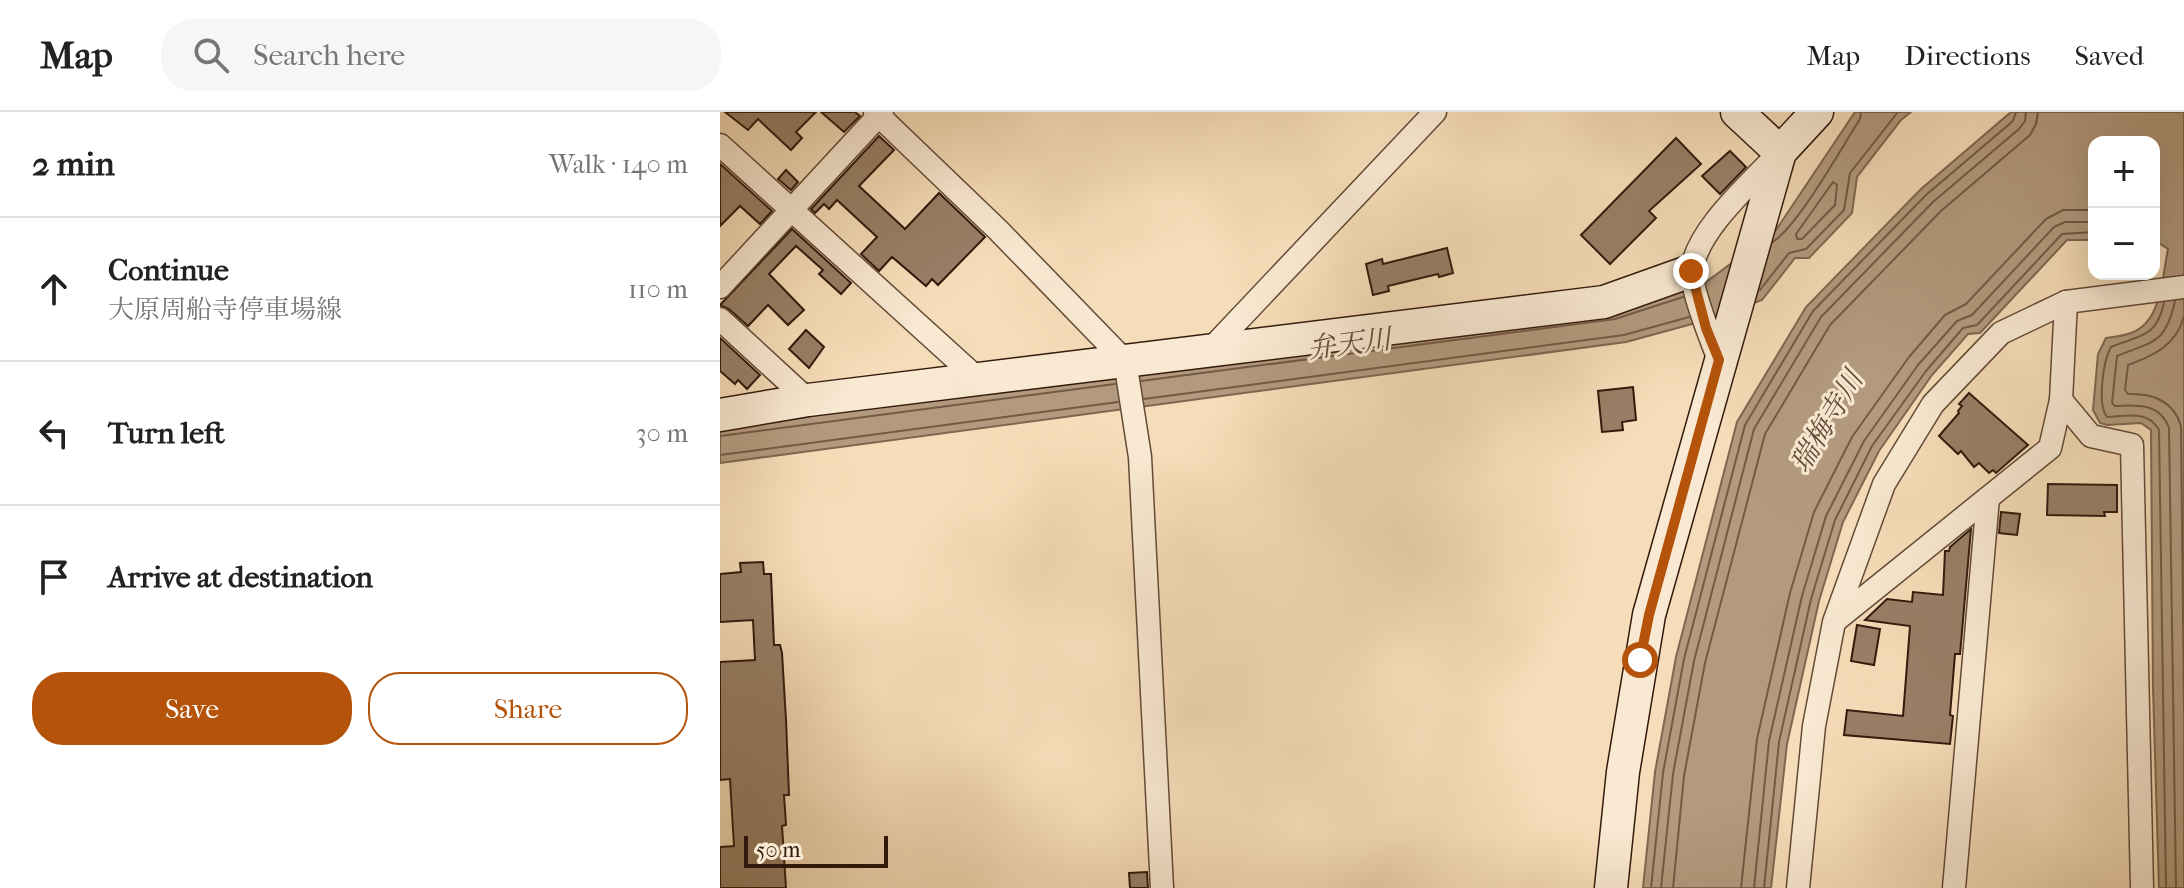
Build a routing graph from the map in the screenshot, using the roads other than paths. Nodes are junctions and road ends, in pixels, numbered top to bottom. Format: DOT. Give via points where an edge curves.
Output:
graph roads {
  1 [pos="1435,112"];
  2 [pos="1737,112"];
  3 [pos="1817,112"];
  4 [pos="878,113"];
  5 [pos="720,145"];
  6 [pos="1780,152"];
  7 [pos="791,210"];
  8 [pos="1691,271"];
  9 [pos="720,287"];
  10 [pos="2184,287"];
  11 [pos="2066,302"];
  12 [pos="720,319"];
  13 [pos="1719,322"];
  14 [pos="1209,351"];
  15 [pos="1125,361"];
  16 [pos="978,379"];
  17 [pos="808,400"];
  18 [pos="2061,400"];
  19 [pos="720,415"];
  20 [pos="1988,498"];
  21 [pos="1834,622"];
  22 [pos="1162,888"];
  23 [pos="1611,888"];
  24 [pos="1798,888"];
  25 [pos="1954,888"];
  26 [pos="2142,888"];
  1 -- 14 [label="street"];
  2 -- 6 [label="street"];
  3 -- 6 [label="street"];
  4 -- 7 [label="street"];
  4 -- 15 [label="street"];
  5 -- 7 [label="street"];
  6 -- 8 [label="street" via="1704,238"];
  6 -- 13 [label="street"];
  7 -- 9 [label="street"];
  7 -- 16 [label="street"];
  8 -- 13 [label="street"];
  8 -- 14 [label="street" via="1604,302"];
  10 -- 11 [label="street"];
  11 -- 18 [label="street"];
  11 -- 21 [label="street" via="2001,333 1933,404 1884,484"];
  12 -- 17 [label="street"];
  13 -- 23 [label="street" via="1719,360 1649,615 1623,772"];
  14 -- 15 [label="street"];
  15 -- 16 [label="street"];
  15 -- 22 [label="street" via="1140,457"];
  16 -- 17 [label="street"];
  17 -- 19 [label="street"];
  18 -- 20 [label="street" via="2050,448"];
  18 -- 26 [label="street" via="2091,436 2132,445"];
  20 -- 21 [label="street"];
  20 -- 25 [label="street"];
  21 -- 24 [label="street" via="1814,726"];
}
